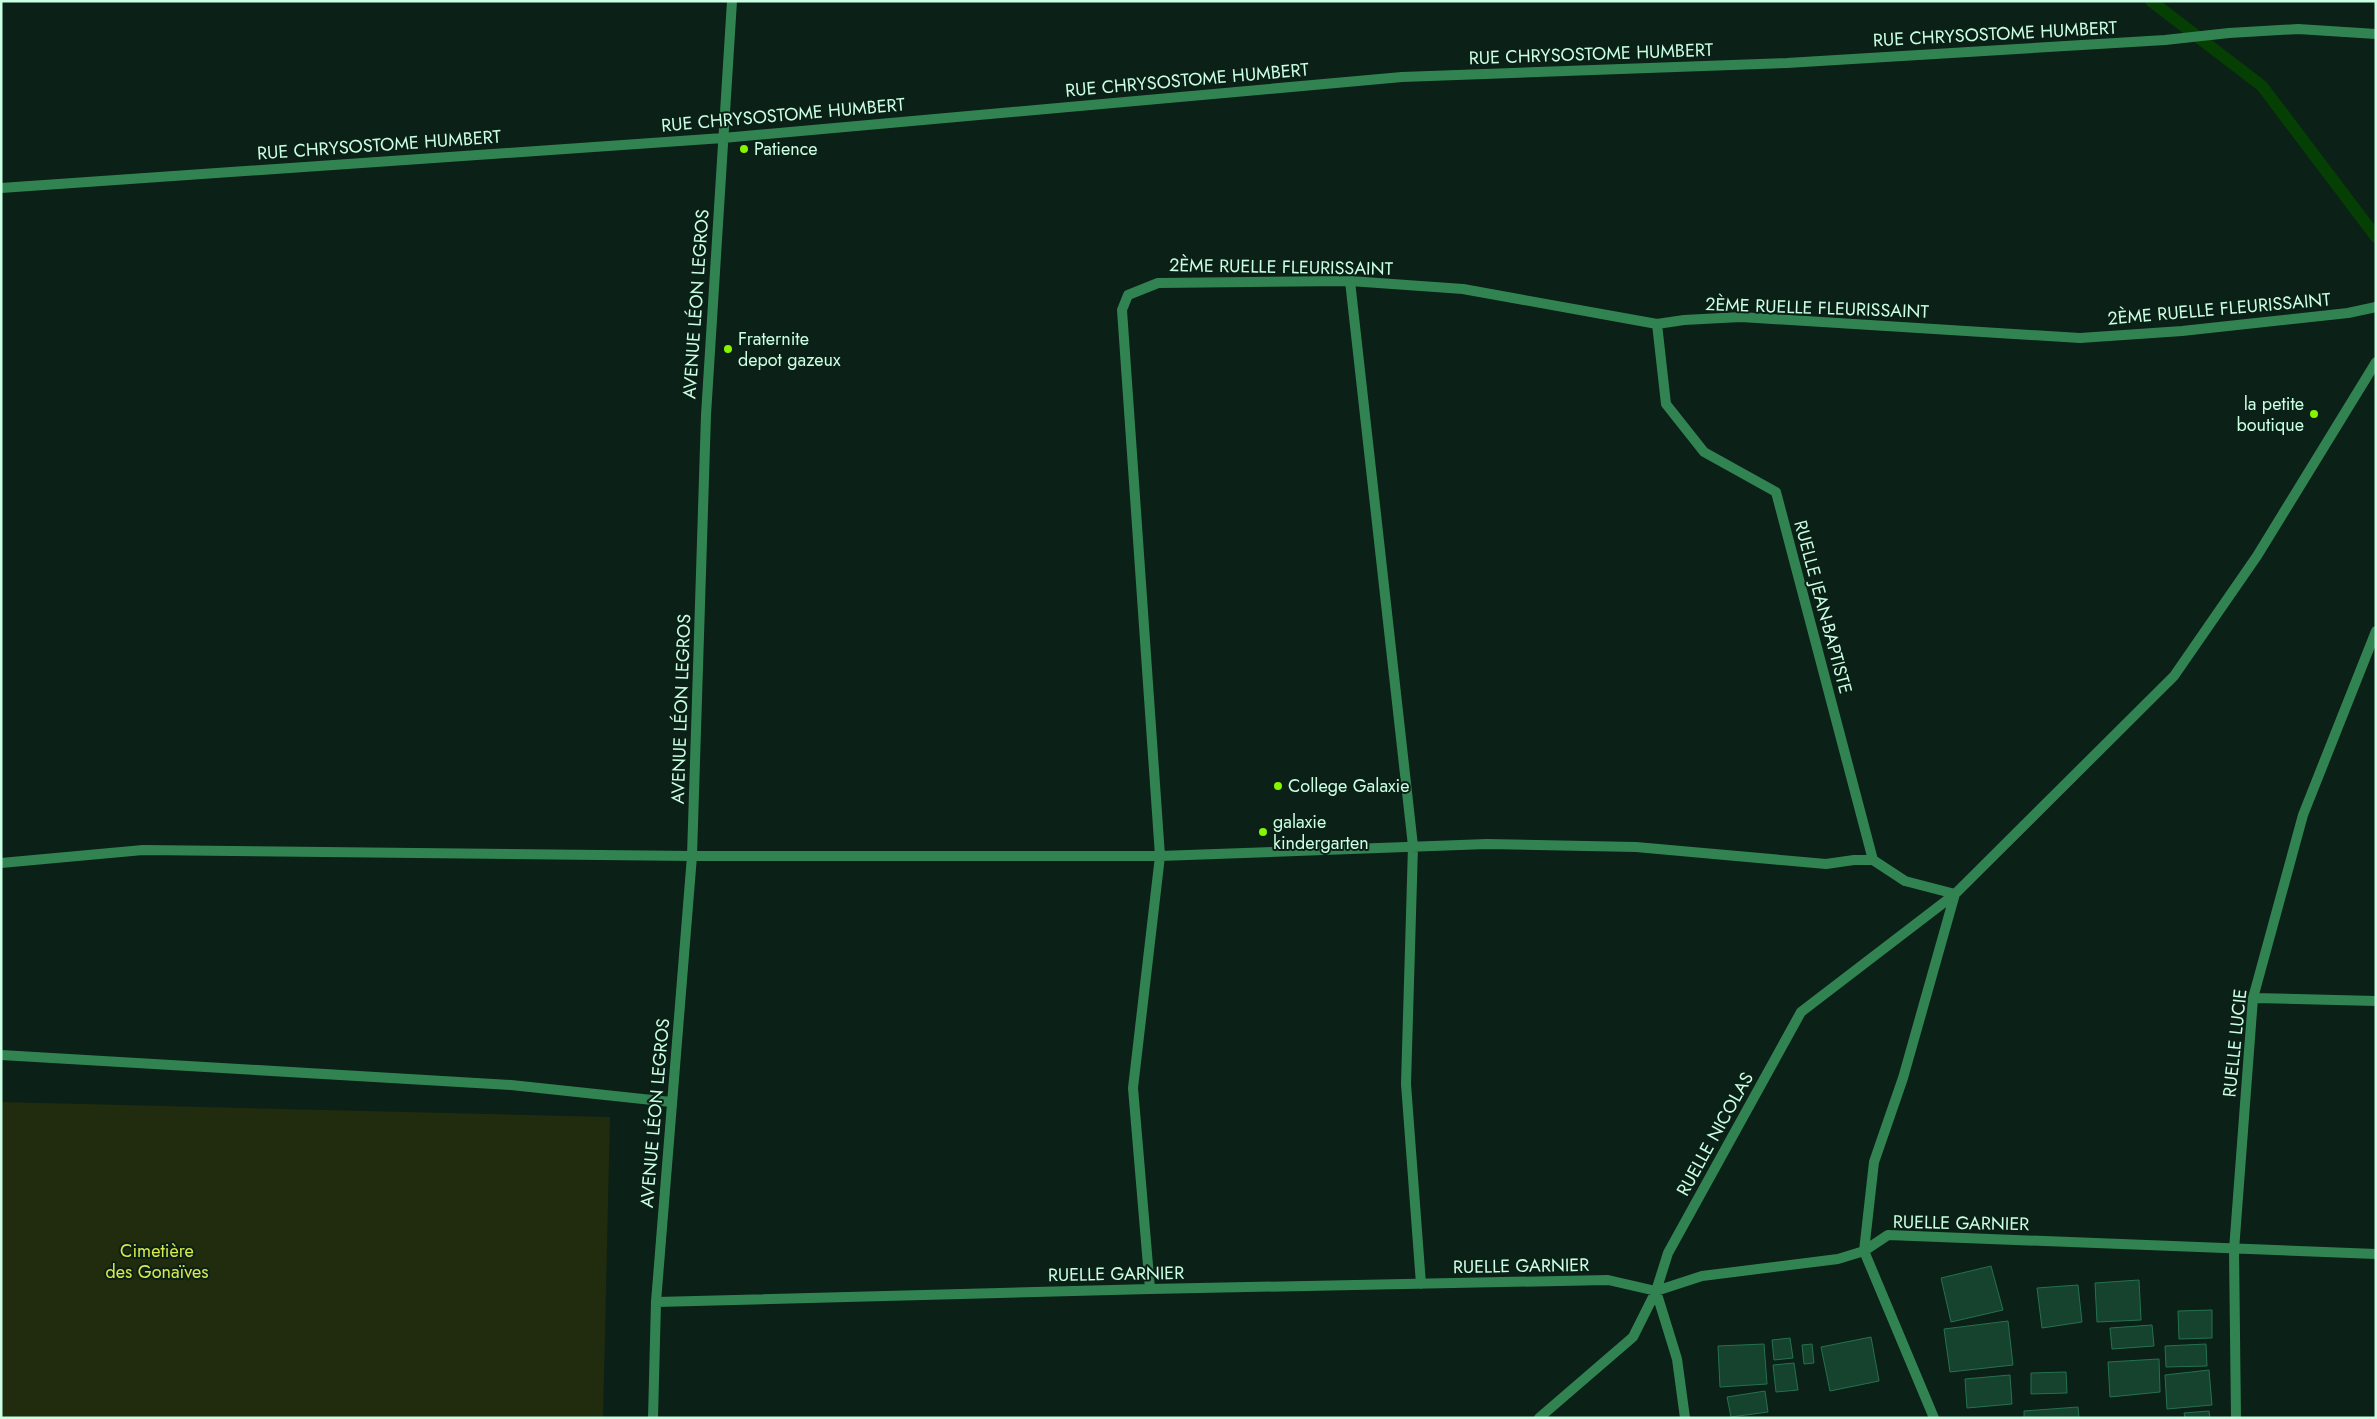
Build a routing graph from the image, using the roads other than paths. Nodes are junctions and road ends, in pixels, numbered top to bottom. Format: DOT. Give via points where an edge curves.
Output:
graph roads {
  1 [pos="732,1"];
  2 [pos="2376,34"];
  3 [pos="723,138"];
  4 [pos="1,188"];
  5 [pos="1350,281"];
  6 [pos="2376,307"];
  7 [pos="1657,324"];
  8 [pos="2376,362"];
  9 [pos="2376,632"];
  10 [pos="1413,846"];
  11 [pos="692,856"];
  12 [pos="1160,856"];
  13 [pos="1873,860"];
  14 [pos="1,863"];
  15 [pos="1955,894"];
  16 [pos="2253,998"];
  17 [pos="2376,1001"];
  18 [pos="1,1055"];
  19 [pos="671,1102"];
  20 [pos="2234,1250"];
  21 [pos="1864,1251"];
  22 [pos="2376,1254"];
  23 [pos="1422,1284"];
  24 [pos="1150,1289"];
  25 [pos="1656,1291"];
  26 [pos="656,1302"];
  27 [pos="653,1418"];
  28 [pos="1539,1418"];
  29 [pos="1686,1418"];
  30 [pos="1934,1418"];
  31 [pos="2236,1418"];
  1 -- 3 [label="street, AVENUE LÉON LEGROS"];
  2 -- 3 [label="street, RUE CHRYSOSTOME HUMBERT" via="2298,29 1787,63 1402,77"];
  3 -- 4 [label="street, RUE CHRYSOSTOME HUMBERT"];
  3 -- 11 [label="street, AVENUE LÉON LEGROS" via="706,415"];
  5 -- 7 [label="street, 2ÈME RUELLE FLEURISSAINT" via="1463,290"];
  5 -- 10 [label="street"];
  5 -- 12 [label="street, 2ÈME RUELLE FLEURISSAINT" via="1158,282 1128,295 1122,310"];
  6 -- 7 [label="street, 2ÈME RUELLE FLEURISSAINT" via="2192,330 2080,338 1741,318"];
  7 -- 13 [label="street, RUELLE JEAN-BAPTISTE" via="1666,404 1704,452 1776,492"];
  8 -- 15 [label="street, RUELLE NICOLAS" via="2258,556 2174,676"];
  9 -- 16 [label="street, RUELLE LUCIE" via="2303,815"];
  10 -- 12 [label="street"];
  10 -- 13 [label="street" via="1636,847 1826,864"];
  10 -- 23 [label="street" via="1406,1084"];
  11 -- 12 [label="street"];
  11 -- 14 [label="street" via="143,850"];
  11 -- 19 [label="street, AVENUE LÉON LEGROS"];
  12 -- 24 [label="street" via="1133,1088"];
  13 -- 15 [label="street" via="1905,881"];
  15 -- 21 [label="street" via="1903,1078 1874,1162"];
  15 -- 25 [label="street, RUELLE NICOLAS" via="1801,1012 1668,1253"];
  16 -- 17 [label="street"];
  16 -- 20 [label="street, RUELLE LUCIE"];
  18 -- 19 [label="street" via="512,1085"];
  19 -- 26 [label="street, AVENUE LÉON LEGROS"];
  20 -- 21 [label="street, RUELLE GARNIER" via="1888,1234"];
  20 -- 22 [label="street, RUELLE GARNIER"];
  20 -- 31 [label="street, RUELLE LUCIE"];
  21 -- 25 [label="street, RUELLE GARNIER" via="1838,1259 1702,1276"];
  21 -- 30 [label="street"];
  23 -- 24 [label="street, RUELLE GARNIER"];
  23 -- 25 [label="street, RUELLE GARNIER" via="1608,1280"];
  24 -- 26 [label="street, RUELLE GARNIER"];
  25 -- 28 [label="street, RUELLE NICOLAS" via="1633,1337"];
  25 -- 29 [label="street" via="1677,1360"];
  26 -- 27 [label="street, AVENUE LÉON LEGROS"];
}
